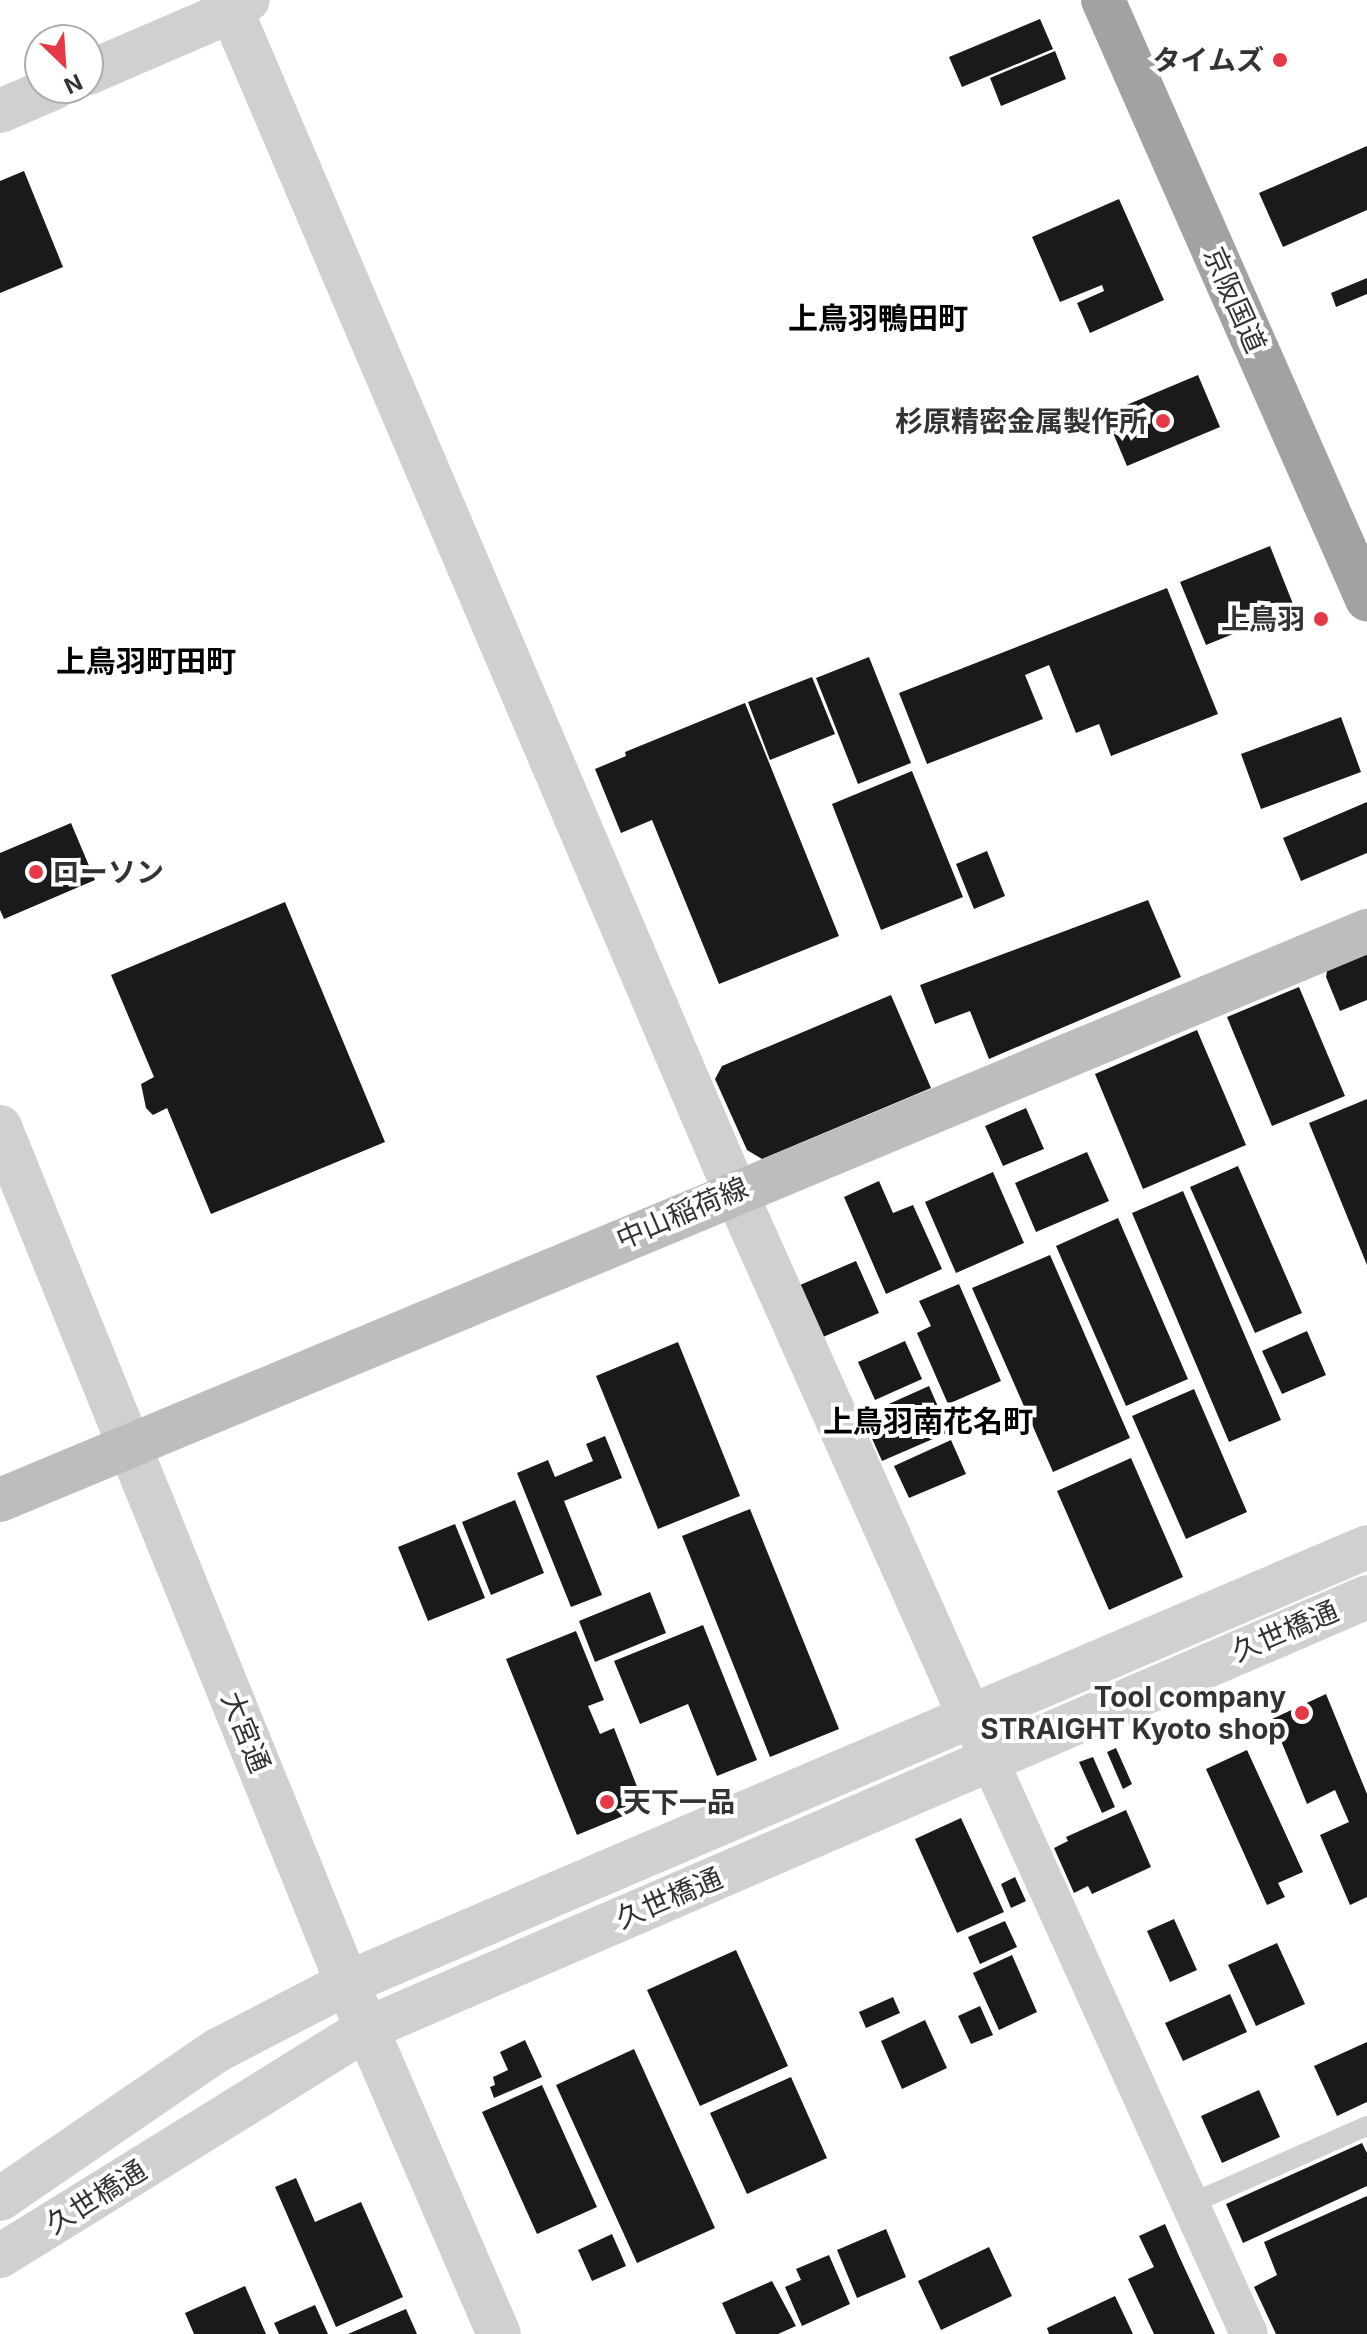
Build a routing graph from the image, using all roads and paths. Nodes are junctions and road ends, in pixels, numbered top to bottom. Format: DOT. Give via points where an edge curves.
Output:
graph roads {
  1 [pos="1103,0"];
  2 [pos="236,4"];
  3 [pos="104,66"];
  4 [pos="24,101"];
  5 [pos="0,111"];
  6 [pos="1367,599"];
  7 [pos="1367,931"];
  8 [pos="0,1127"];
  9 [pos="735,1191"];
  10 [pos="130,1444"];
  11 [pos="0,1500"];
  12 [pos="1367,1547"];
  13 [pos="1276,1585"];
  14 [pos="1367,1597"];
  15 [pos="1295,1627"];
  16 [pos="969,1715"];
  17 [pos="988,1760"];
  18 [pos="691,1835"];
  19 [pos="710,1880"];
  20 [pos="347,1983"];
  21 [pos="366,2029"];
  22 [pos="1367,2126"];
  23 [pos="0,2199"];
  24 [pos="1190,2204"];
  25 [pos="0,2256"];
  26 [pos="499,2334"];
  27 [pos="1249,2334"];
  1 -- 6 [label="highway, 京阪国道"];
  2 -- 3 [label="street"];
  2 -- 9 [label="street"];
  4 -- 5 [label="street"];
  7 -- 9 [label="main road, 中山稲荷線"];
  8 -- 10 [label="street, 大宮通"];
  9 -- 10 [label="main road, 中山稲荷線"];
  9 -- 16 [label="street"];
  10 -- 11 [label="main road, 中山稲荷線"];
  10 -- 20 [label="street, 大宮通"];
  12 -- 13 [label="street, 久世橋通"];
  13 -- 15 [label="street"];
  13 -- 16 [label="street, 久世橋通"];
  14 -- 15 [label="street, 久世橋通"];
  15 -- 17 [label="street, 久世橋通"];
  16 -- 17 [label="street"];
  16 -- 18 [label="street, 久世橋通"];
  17 -- 19 [label="street, 久世橋通"];
  17 -- 24 [label="street"];
  18 -- 19 [label="street"];
  18 -- 20 [label="street, 久世橋通"];
  19 -- 21 [label="street, 久世橋通"];
  20 -- 21 [label="street, 大宮通"];
  20 -- 23 [label="street, 久世橋通" via="218,2050"];
  21 -- 25 [label="street, 久世橋通"];
  21 -- 26 [label="street, 大宮通"];
  22 -- 24 [label="lane"];
  24 -- 27 [label="street"];
}
